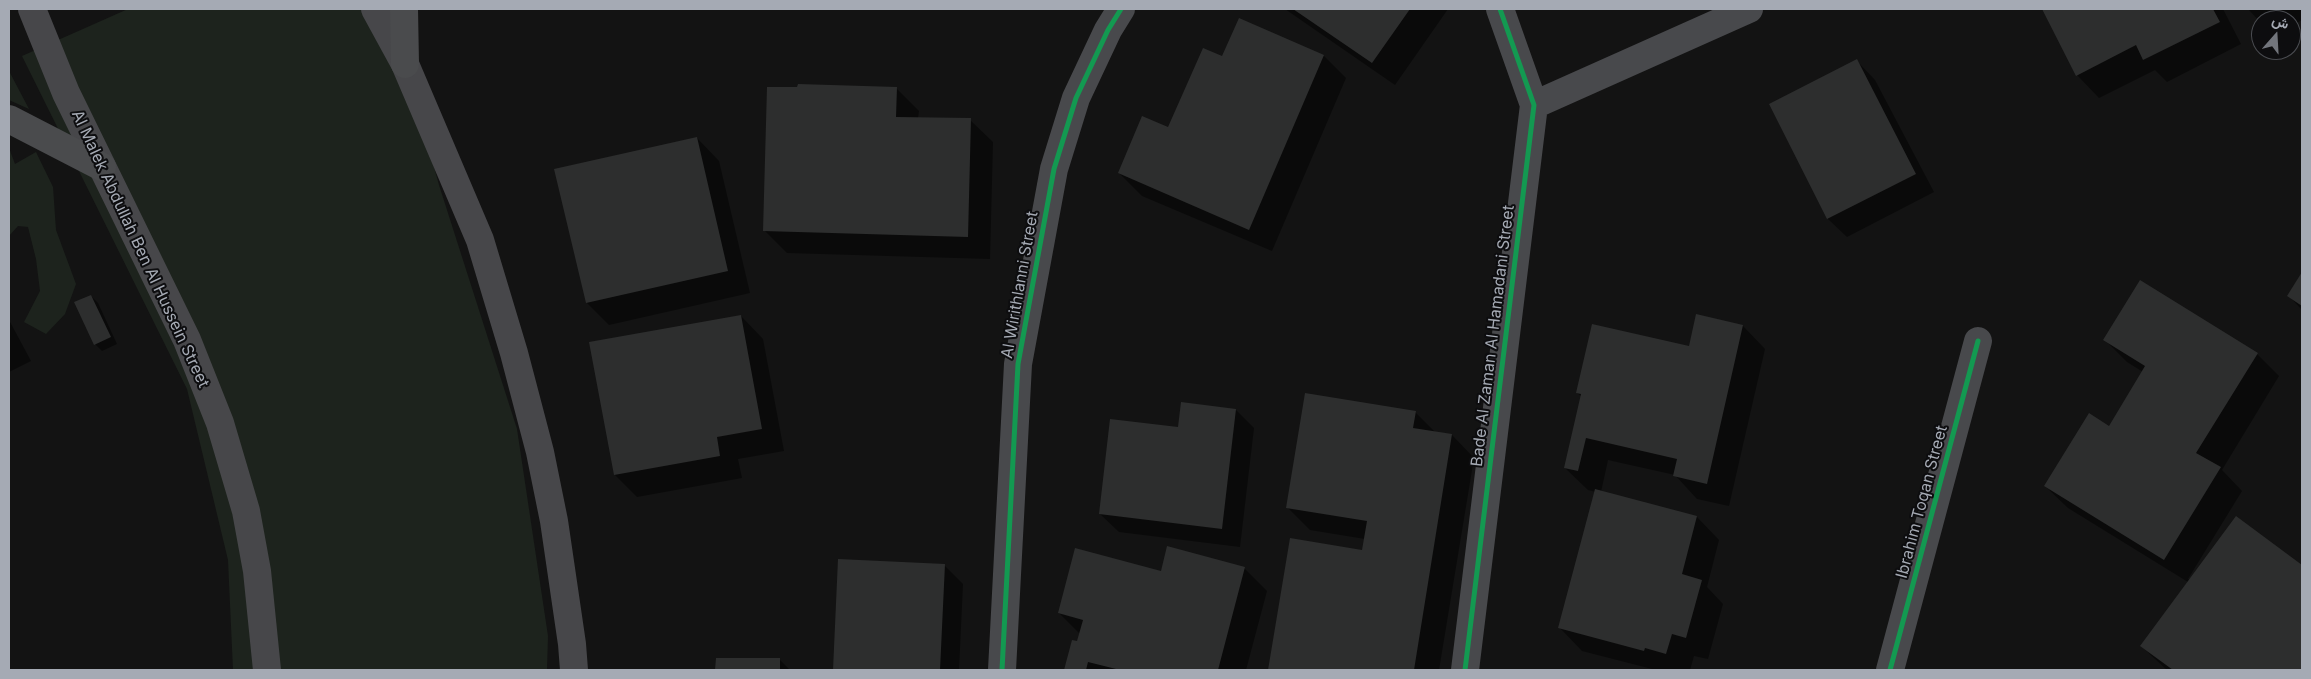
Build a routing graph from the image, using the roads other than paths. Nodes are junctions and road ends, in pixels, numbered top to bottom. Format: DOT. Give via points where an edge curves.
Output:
graph roads {
  1 [pos="32,9"];
  2 [pos="375,9"];
  3 [pos="404,9"];
  4 [pos="1121,9"];
  5 [pos="1500,9"];
  6 [pos="1750,9"];
  7 [pos="405,64"];
  8 [pos="1534,106"];
  9 [pos="9,119"];
  10 [pos="102,168"];
  11 [pos="1978,341"];
  12 [pos="268,670"];
  13 [pos="574,670"];
  14 [pos="1002,670"];
  15 [pos="1465,670"];
  16 [pos="1890,670"];
  1 -- 10 [label="main road, Al Malek Abdullah Ben Al Hussein Street" via="66,93"];
  2 -- 7 [label="main road"];
  3 -- 7 [label="highway"];
  4 -- 14 [label="street, Al Wirithlanni Street" via="1076,98 1054,169 1020,354"];
  5 -- 8 [label="street, Bade Al Zaman Al Hamadani Street"];
  6 -- 8 [label="street"];
  7 -- 13 [label="main road" via="480,240 514,353 554,521"];
  8 -- 15 [label="street, Bade Al Zaman Al Hamadani Street"];
  9 -- 10 [label="highway"];
  10 -- 12 [label="main road, Al Malek Abdullah Ben Al Hussein Street" via="187,340 220,423 246,510 257,571"];
  11 -- 16 [label="street, Ibrahim Toqan Street"];
}
